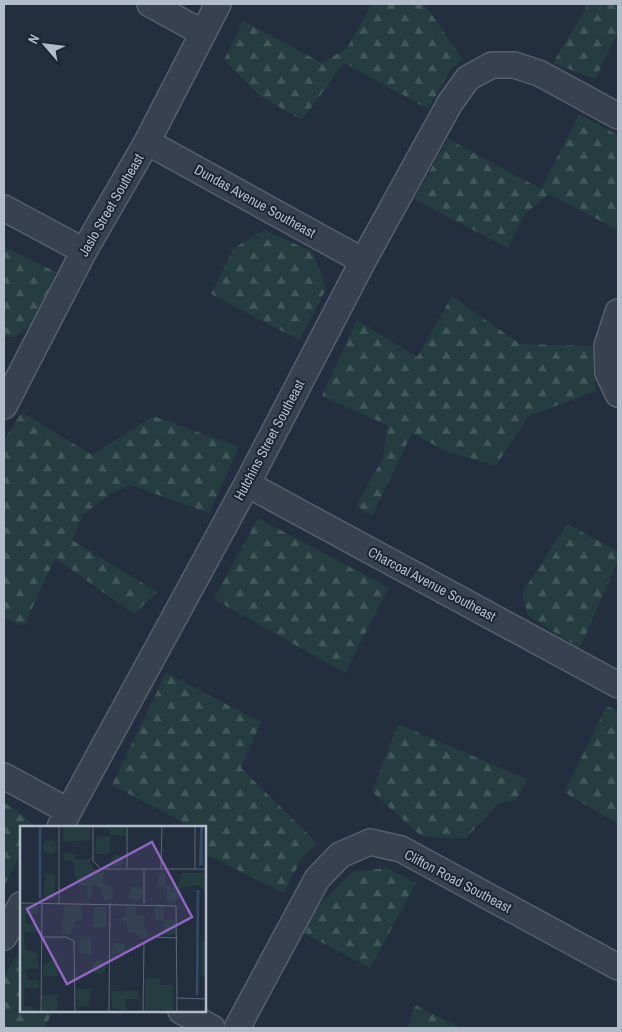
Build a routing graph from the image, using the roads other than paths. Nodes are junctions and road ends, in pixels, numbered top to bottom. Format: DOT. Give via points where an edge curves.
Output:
graph roads {
  1 [pos="150,4"];
  2 [pos="218,4"];
  3 [pos="203,32"];
  4 [pos="618,116"];
  5 [pos="147,142"];
  6 [pos="4,208"];
  7 [pos="84,251"];
  8 [pos="363,261"];
  9 [pos="618,312"];
  10 [pos="618,394"];
  11 [pos="4,406"];
  12 [pos="247,484"];
  13 [pos="618,685"];
  14 [pos="4,776"];
  15 [pos="64,819"];
  16 [pos="618,967"];
  17 [pos="183,1012"];
  18 [pos="212,1028"];
  19 [pos="237,1028"];
  1 -- 3 [label="street"];
  2 -- 3 [label="street, Jaslo Street Southeast"];
  3 -- 5 [label="street, Jaslo Street Southeast"];
  4 -- 8 [label="street, Hutchins Street Southeast" via="538,73 514,65 492,65 468,78 450,103"];
  5 -- 7 [label="street, Jaslo Street Southeast"];
  5 -- 8 [label="street, Dundas Avenue Southeast"];
  6 -- 7 [label="street"];
  7 -- 11 [label="street, Jaslo Street Southeast"];
  8 -- 12 [label="street, Hutchins Street Southeast"];
  9 -- 10 [label="street" via="607,346 608,373"];
  12 -- 13 [label="street, Charcoal Avenue Southeast"];
  12 -- 15 [label="street, Hutchins Street Southeast"];
  14 -- 15 [label="street"];
  16 -- 19 [label="street, Clifton Road Southeast" via="402,850 370,842 340,855 317,879"];
  17 -- 18 [label="street"];
}
